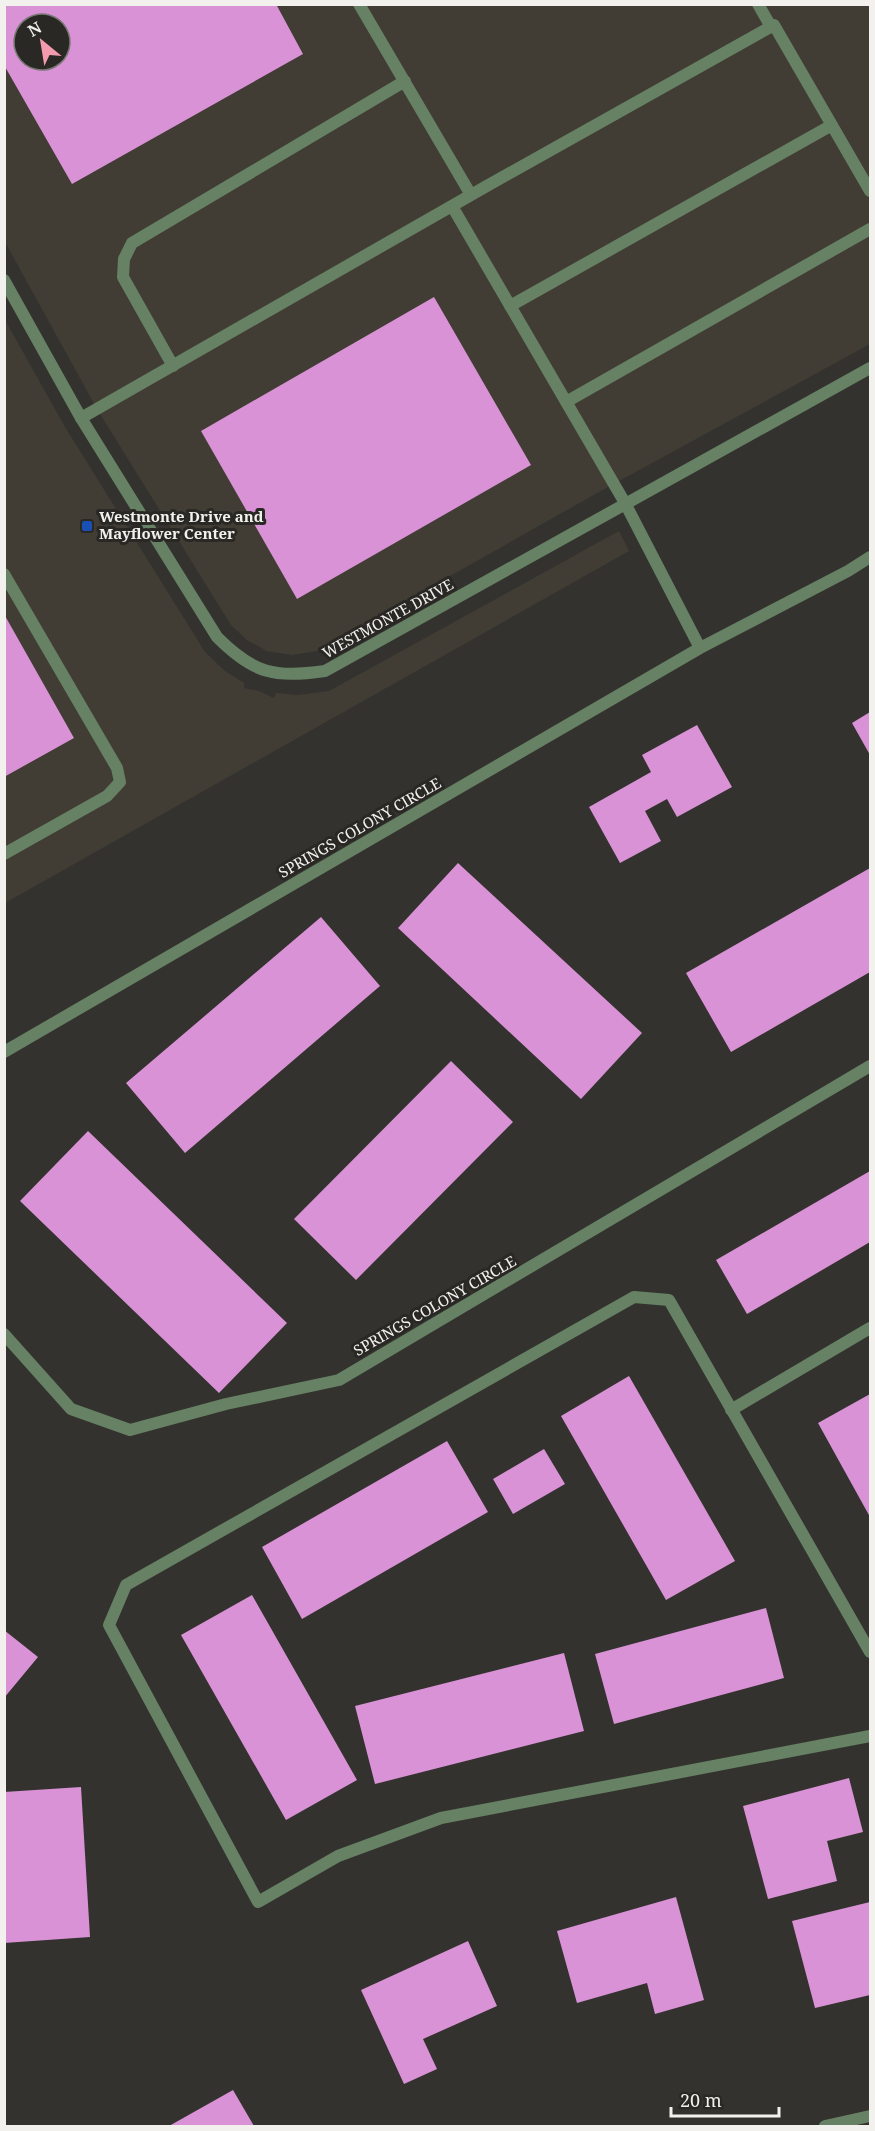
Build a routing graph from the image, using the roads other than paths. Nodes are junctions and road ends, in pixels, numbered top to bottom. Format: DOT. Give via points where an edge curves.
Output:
graph roads {
  1 [pos="359,4"];
  2 [pos="758,4"];
  3 [pos="771,27"];
  4 [pos="405,81"];
  5 [pos="832,125"];
  6 [pos="870,191"];
  7 [pos="471,195"];
  8 [pos="452,206"];
  9 [pos="870,229"];
  10 [pos="4,280"];
  11 [pos="510,306"];
  12 [pos="173,366"];
  13 [pos="870,368"];
  14 [pos="566,402"];
  15 [pos="81,418"];
  16 [pos="625,503"];
  17 [pos="870,557"];
  18 [pos="4,574"];
  19 [pos="700,648"];
  20 [pos="4,854"];
  21 [pos="4,1052"];
  22 [pos="870,1066"];
  23 [pos="870,1328"];
  24 [pos="4,1334"];
  25 [pos="731,1410"];
  26 [pos="870,1652"];
  27 [pos="870,1736"];
  28 [pos="870,2116"];
  29 [pos="825,2127"];
  1 -- 4 [label="street"];
  2 -- 3 [label="street"];
  3 -- 5 [label="street" via="774,26"];
  3 -- 7 [label="street"];
  4 -- 7 [label="street"];
  4 -- 12 [label="street" via="132,243 124,260 123,277"];
  5 -- 6 [label="street"];
  5 -- 11 [label="street"];
  7 -- 8 [label="street"];
  8 -- 11 [label="street"];
  8 -- 12 [label="street"];
  9 -- 14 [label="street"];
  10 -- 15 [label="street, WESTMONTE DRIVE"];
  11 -- 14 [label="street"];
  12 -- 15 [label="street"];
  13 -- 16 [label="street, WESTMONTE DRIVE"];
  14 -- 16 [label="street"];
  15 -- 16 [label="street, WESTMONTE DRIVE" via="217,637 237,656 263,671 293,675 325,671"];
  16 -- 19 [label="street"];
  17 -- 19 [label="street, SPRINGS COLONY CIRCLE"];
  18 -- 20 [label="street" via="117,768 120,782 107,796"];
  19 -- 21 [label="street, SPRINGS COLONY CIRCLE"];
  22 -- 24 [label="street, SPRINGS COLONY CIRCLE" via="339,1380 130,1430 71,1408"];
  23 -- 25 [label="street"];
  25 -- 26 [label="street"];
  25 -- 27 [label="street" via="669,1300 634,1297 126,1585 109,1625 258,1902 338,1856 441,1818"];
  28 -- 29 [label="street"];
}
